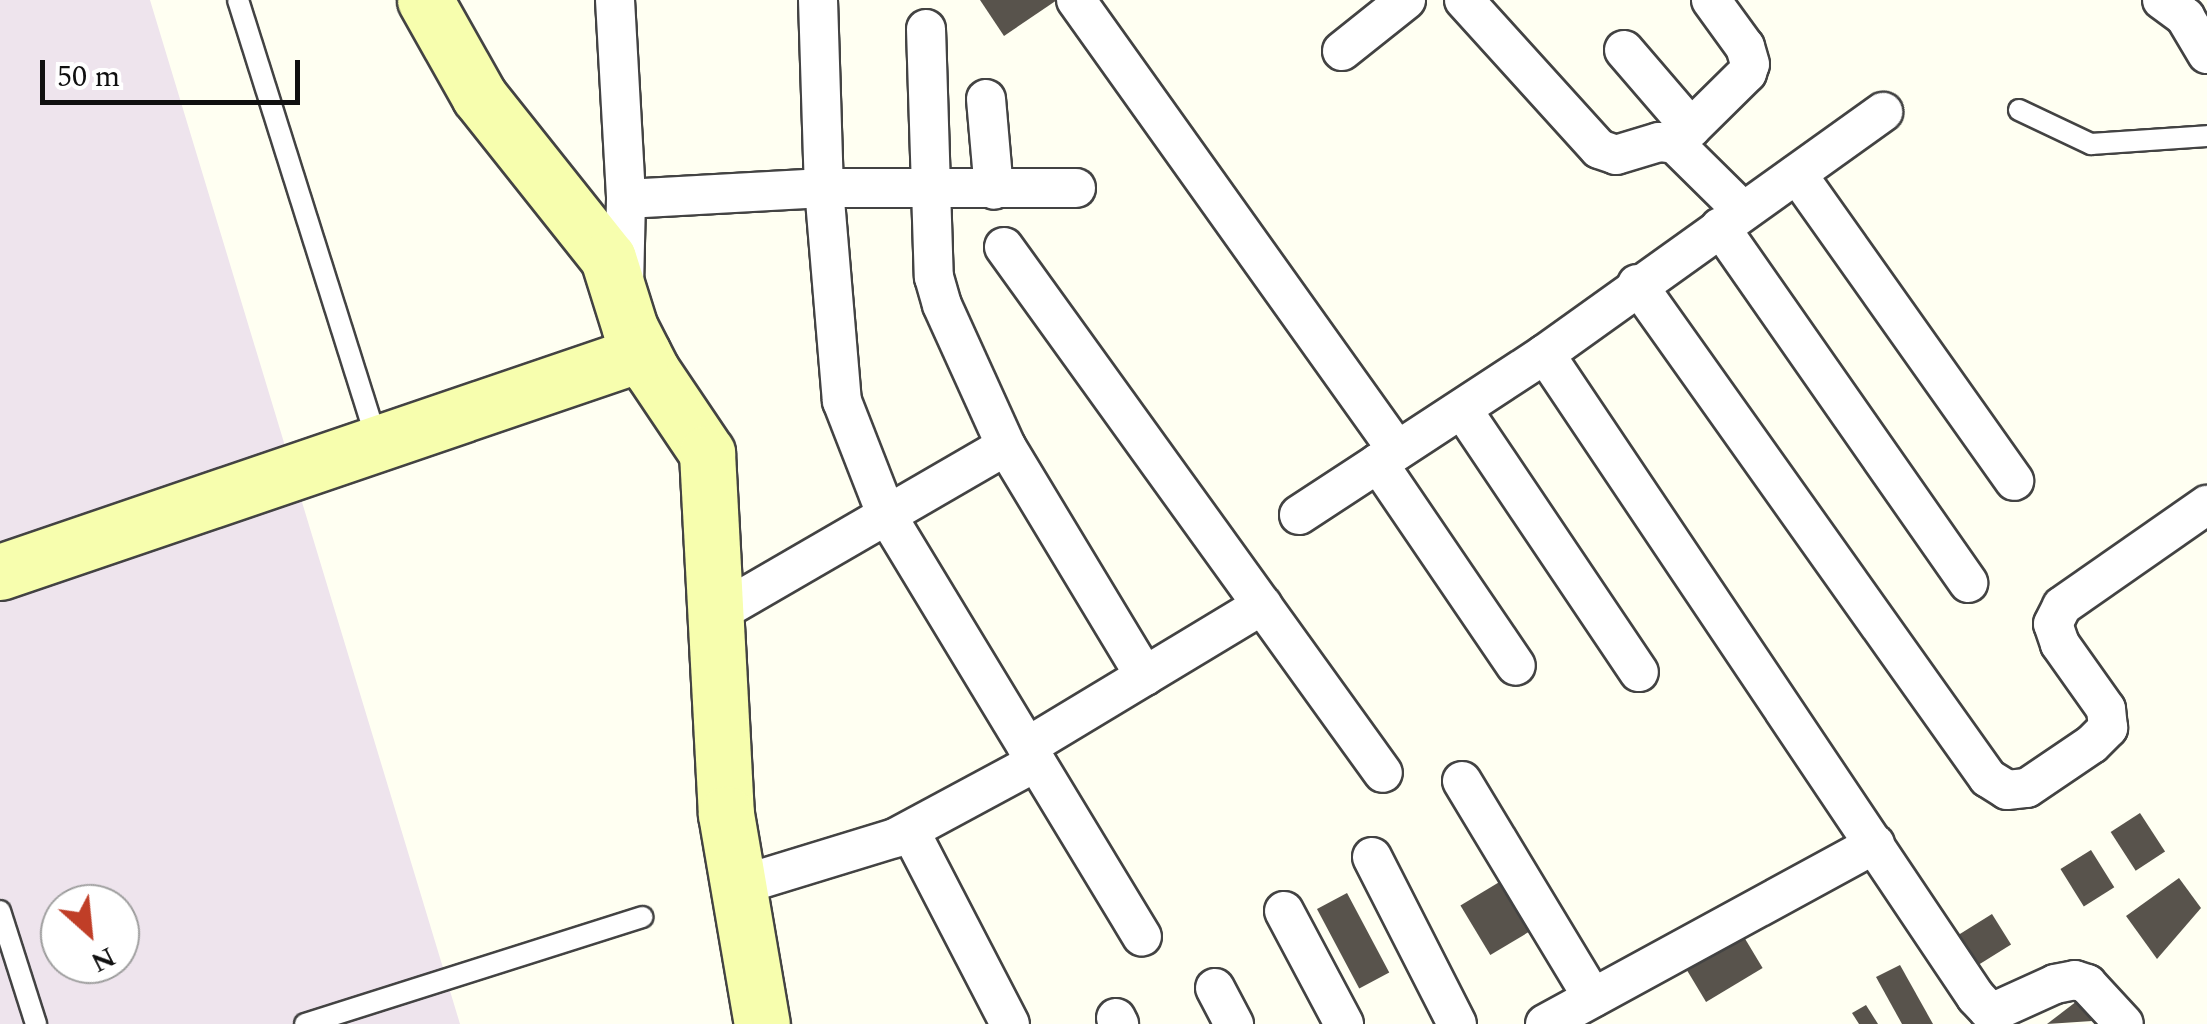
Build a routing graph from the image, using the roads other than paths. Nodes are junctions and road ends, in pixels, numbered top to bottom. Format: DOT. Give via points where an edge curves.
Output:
graph roads {
  1 [pos="238,0"];
  2 [pos="425,0"];
  3 [pos="616,0"];
  4 [pos="818,0"];
  5 [pos="1076,0"];
  6 [pos="1406,0"];
  7 [pos="1711,0"];
  8 [pos="2162,0"];
  9 [pos="1473,2"];
  10 [pos="926,29"];
  11 [pos="1624,50"];
  12 [pos="1342,51"];
  13 [pos="2207,54"];
  14 [pos="986,99"];
  15 [pos="2018,110"];
  16 [pos="1883,112"];
  17 [pos="1683,136"];
  18 [pos="2207,136"];
  19 [pos="1796,174"];
  20 [pos="824,188"];
  21 [pos="1076,188"];
  22 [pos="931,190"];
  23 [pos="994,190"];
  24 [pos="626,199"];
  25 [pos="1732,219"];
  26 [pos="1004,247"];
  27 [pos="1637,284"];
  28 [pos="634,330"];
  29 [pos="1544,354"];
  30 [pos="1462,409"];
  31 [pos="378,444"];
  32 [pos="1006,446"];
  33 [pos="1388,456"];
  34 [pos="2014,480"];
  35 [pos="2207,505"];
  36 [pos="886,514"];
  37 [pos="1299,515"];
  38 [pos="0,572"];
  39 [pos="1968,583"];
  40 [pos="1262,605"];
  41 [pos="716,614"];
  42 [pos="1516,666"];
  43 [pos="1639,672"];
  44 [pos="1145,676"];
  45 [pos="1032,754"];
  46 [pos="1383,774"];
  47 [pos="1462,781"];
  48 [pos="910,830"];
  49 [pos="1876,844"];
  50 [pos="1372,856"];
  51 [pos="741,885"];
  52 [pos="0,911"];
  53 [pos="1284,911"];
  54 [pos="642,917"];
  55 [pos="1142,936"];
  56 [pos="1215,988"];
  57 [pos="1593,998"];
  58 [pos="36,1024"];
  59 [pos="305,1024"];
  60 [pos="762,1024"];
  61 [pos="1010,1024"];
  62 [pos="1234,1024"];
  63 [pos="1344,1024"];
  64 [pos="1457,1024"];
  65 [pos="1545,1024"];
  66 [pos="2124,1024"];
  1 -- 31 [label="lane"];
  2 -- 28 [label="street" via="479,96 608,258"];
  3 -- 24 [label="street"];
  4 -- 20 [label="street"];
  5 -- 33 [label="street"];
  6 -- 12 [label="street"];
  7 -- 17 [label="street" via="1750,64"];
  8 -- 13 [label="street" via="2185,17"];
  9 -- 17 [label="street" via="1600,149 1616,155"];
  10 -- 22 [label="street"];
  11 -- 17 [label="street"];
  14 -- 23 [label="street"];
  15 -- 18 [label="lane" via="2091,144"];
  16 -- 19 [label="street"];
  17 -- 25 [label="street"];
  19 -- 25 [label="street"];
  19 -- 34 [label="street"];
  20 -- 22 [label="street"];
  20 -- 24 [label="street"];
  20 -- 36 [label="street" via="837,374"];
  21 -- 23 [label="street"];
  22 -- 23 [label="street"];
  22 -- 32 [label="street" via="934,277 942,305"];
  24 -- 28 [label="street"];
  25 -- 27 [label="street"];
  25 -- 39 [label="street"];
  26 -- 40 [label="street"];
  27 -- 29 [label="street"];
  27 -- 35 [label="street" via="1988,778 2007,790 2027,788 2108,728 2106,708 2060,644 2053,624 2062,606"];
  28 -- 31 [label="street"];
  28 -- 41 [label="street" via="707,453"];
  29 -- 30 [label="street"];
  29 -- 49 [label="street"];
  30 -- 33 [label="street"];
  30 -- 43 [label="street"];
  31 -- 38 [label="street"];
  32 -- 36 [label="street"];
  32 -- 44 [label="street"];
  33 -- 37 [label="street"];
  33 -- 42 [label="street"];
  36 -- 41 [label="street"];
  36 -- 45 [label="street"];
  40 -- 44 [label="street"];
  40 -- 46 [label="street"];
  41 -- 51 [label="street" via="726,814"];
  44 -- 45 [label="street"];
  45 -- 48 [label="street"];
  45 -- 55 [label="street"];
  47 -- 57 [label="street"];
  48 -- 51 [label="street"];
  48 -- 61 [label="street"];
  49 -- 57 [label="street"];
  49 -- 66 [label="street" via="1988,1010 2074,980 2088,984"];
  50 -- 64 [label="street"];
  51 -- 60 [label="street"];
  52 -- 58 [label="lane"];
  53 -- 63 [label="street"];
  54 -- 59 [label="lane"];
  56 -- 62 [label="street"];
  57 -- 65 [label="street"];
}
